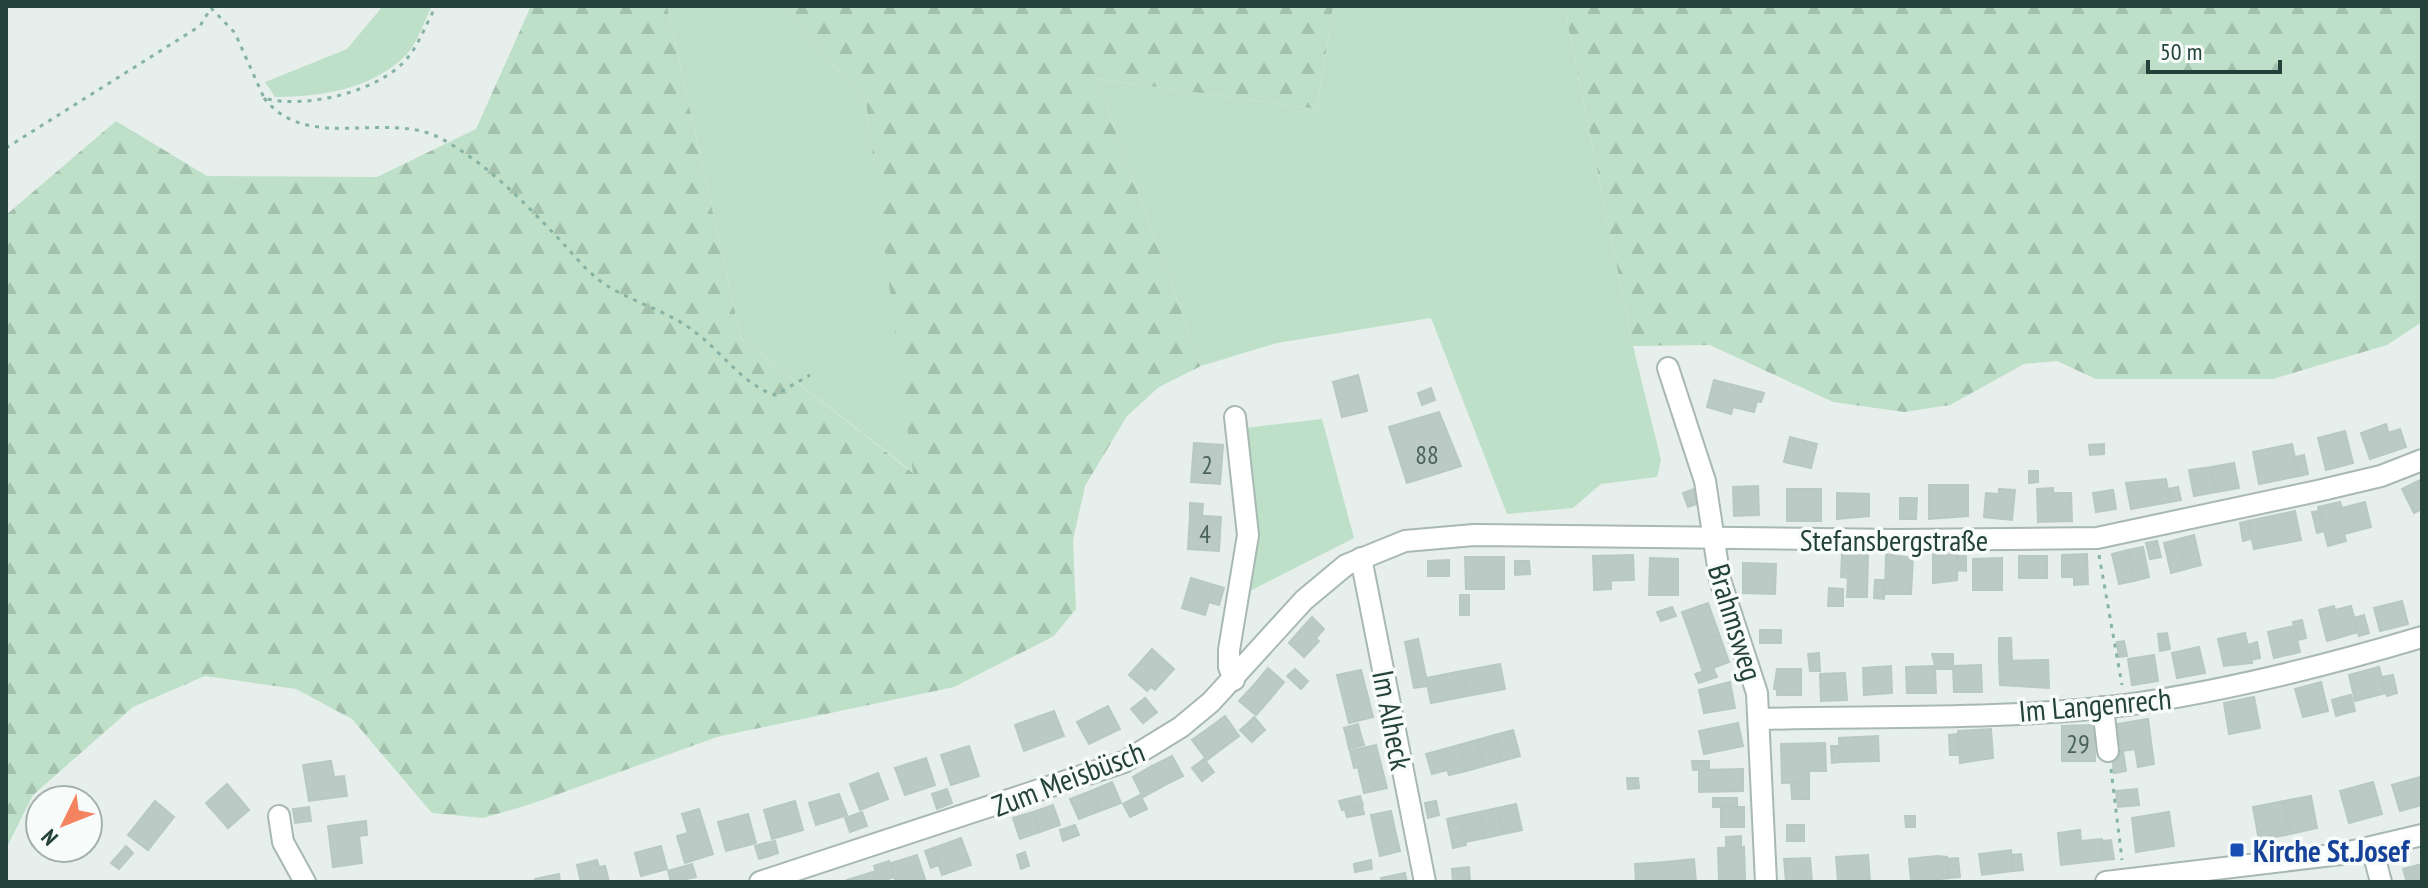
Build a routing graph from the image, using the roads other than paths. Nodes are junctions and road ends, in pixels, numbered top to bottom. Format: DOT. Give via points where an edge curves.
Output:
graph roads {
  1 [pos="1668,368"];
  2 [pos="1235,417"];
  3 [pos="2422,460"];
  4 [pos="1712,538"];
  5 [pos="1361,558"];
  6 [pos="2422,637"];
  7 [pos="1234,680"];
  8 [pos="2103,707"];
  9 [pos="1761,719"];
  10 [pos="2108,751"];
  11 [pos="279,816"];
  12 [pos="2422,835"];
  13 [pos="2372,848"];
  14 [pos="2178,878"];
  15 [pos="2116,881"];
  16 [pos="305,882"];
  17 [pos="760,882"];
  18 [pos="1425,882"];
  19 [pos="1766,882"];
  20 [pos="2381,882"];
  1 -- 4 [label="street, Brahmsweg" via="1705,481"];
  2 -- 7 [label="street" via="1248,535 1229,650"];
  3 -- 4 [label="street, Stefansbergstraße" via="2381,476 2097,538"];
  4 -- 5 [label="street, Stefansbergstraße" via="1430,537"];
  4 -- 9 [label="street, Brahmsweg"];
  5 -- 7 [label="street, Zum Meisbüsch" via="1304,600"];
  5 -- 18 [label="street, Im Alheck"];
  6 -- 8 [label="street, Im Langenrech" via="2254,682"];
  7 -- 17 [label="street, Zum Meisbüsch" via="1181,727 1124,762"];
  8 -- 9 [label="street, Im Langenrech"];
  8 -- 10 [label="street"];
  9 -- 19 [label="street, Brahmsweg"];
  11 -- 16 [label="street" via="283,842"];
  12 -- 13 [label="street"];
  13 -- 14 [label="street"];
  13 -- 20 [label="street"];
  14 -- 15 [label="street"];
}
